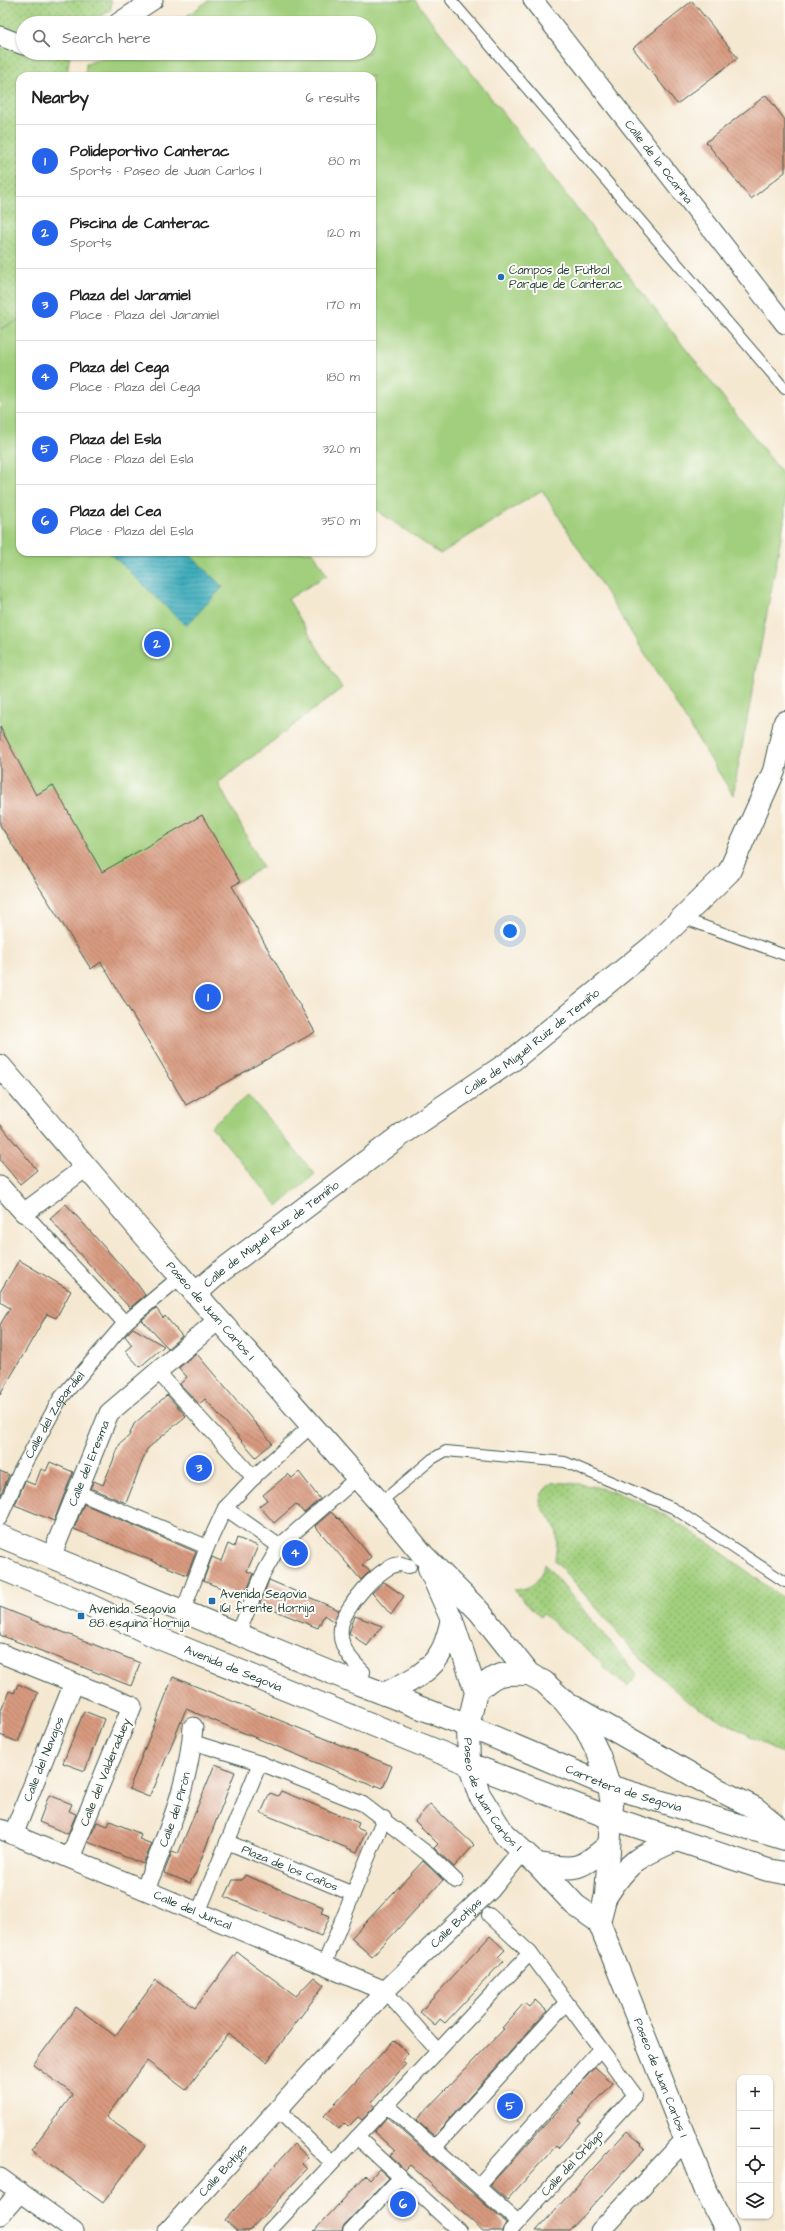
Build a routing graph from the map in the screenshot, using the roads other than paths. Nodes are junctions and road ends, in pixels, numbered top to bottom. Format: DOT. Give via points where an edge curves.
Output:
graph roads {
  1 [pos="153,0"];
  2 [pos="451,0"];
  3 [pos="532,0"];
  4 [pos="129,16"];
  5 [pos="0,36"];
  6 [pos="16,42"];
  7 [pos="785,324"];
  8 [pos="785,389"];
  9 [pos="785,722"];
  10 [pos="682,918"];
  11 [pos="785,954"];
  12 [pos="0,1066"];
  13 [pos="86,1167"];
  14 [pos="0,1186"];
  15 [pos="24,1213"];
  16 [pos="180,1276"];
  17 [pos="195,1294"];
  18 [pos="218,1320"];
  19 [pos="125,1323"];
  20 [pos="158,1372"];
  21 [pos="311,1426"];
  22 [pos="254,1478"];
  23 [pos="357,1478"];
  24 [pos="77,1492"];
  25 [pos="380,1503"];
  26 [pos="225,1508"];
  27 [pos="0,1518"];
  28 [pos="0,1536"];
  29 [pos="279,1546"];
  30 [pos="207,1547"];
  31 [pos="51,1557"];
  32 [pos="416,1560"];
  33 [pos="0,1568"];
  34 [pos="785,1582"];
  35 [pos="183,1612"];
  36 [pos="452,1620"];
  37 [pos="238,1634"];
  38 [pos="0,1653"];
  39 [pos="529,1674"];
  40 [pos="74,1683"];
  41 [pos="359,1684"];
  42 [pos="476,1692"];
  43 [pos="384,1694"];
  44 [pos="564,1701"];
  45 [pos="468,1726"];
  46 [pos="193,1734"];
  47 [pos="260,1763"];
  48 [pos="469,1764"];
  49 [pos="609,1786"];
  50 [pos="384,1818"];
  51 [pos="611,1818"];
  52 [pos="7,1832"];
  53 [pos="785,1833"];
  54 [pos="785,1839"];
  55 [pos="676,1840"];
  56 [pos="227,1842"];
  57 [pos="609,1845"];
  58 [pos="530,1857"];
  59 [pos="70,1858"];
  60 [pos="785,1874"];
  61 [pos="456,1881"];
  62 [pos="145,1889"];
  63 [pos="353,1894"];
  64 [pos="606,1896"];
  65 [pos="198,1913"];
  66 [pos="489,1915"];
  67 [pos="599,1922"];
  68 [pos="530,1953"];
  69 [pos="324,1965"];
  70 [pos="385,1991"];
  71 [pos="566,2003"];
  72 [pos="600,2049"];
  73 [pos="438,2051"];
  74 [pos="387,2105"];
  75 [pos="278,2110"];
  76 [pos="357,2137"];
  77 [pos="685,2140"];
  78 [pos="435,2147"];
  79 [pos="332,2163"];
  80 [pos="401,2177"];
  81 [pos="0,2178"];
  82 [pos="478,2186"];
  83 [pos="20,2192"];
  84 [pos="0,2215"];
  85 [pos="444,2226"];
  86 [pos="514,2226"];
  87 [pos="74,2231"];
  88 [pos="168,2231"];
  89 [pos="269,2231"];
  90 [pos="350,2231"];
  91 [pos="459,2231"];
  92 [pos="600,2231"];
  93 [pos="727,2231"];
  1 -- 4 [label="street"];
  2 -- 8 [label="lane"];
  3 -- 7 [label="street, Calle de la Ocarina"];
  5 -- 6 [label="street"];
  9 -- 10 [label="main road, Calle de Miguel Ruiz de Temiño" via="774,770 729,872"];
  10 -- 11 [label="lane"];
  10 -- 17 [label="main road, Calle de Miguel Ruiz de Temiño" via="654,945 514,1059 405,1132 220,1272"];
  12 -- 13 [label="main road, Paseo de Juan Carlos I"];
  13 -- 15 [label="street"];
  13 -- 16 [label="main road, Paseo de Juan Carlos I"];
  14 -- 15 [label="street"];
  15 -- 19 [label="street"];
  16 -- 17 [label="main road, Paseo de Juan Carlos I"];
  16 -- 19 [label="street, Calle del Zapardiel"];
  17 -- 18 [label="main road, Paseo de Juan Carlos I"];
  18 -- 20 [label="street, Calle del Eresma"];
  18 -- 21 [label="main road, Paseo de Juan Carlos I"];
  19 -- 27 [label="street, Calle del Zapardiel" via="60,1399 21,1470"];
  20 -- 22 [label="street"];
  20 -- 24 [label="street, Calle del Eresma" via="109,1413"];
  21 -- 22 [label="street"];
  21 -- 23 [label="main road, Paseo de Juan Carlos I"];
  22 -- 26 [label="street"];
  23 -- 25 [label="main road, Paseo de Juan Carlos I"];
  23 -- 29 [label="street"];
  24 -- 30 [label="street"];
  24 -- 31 [label="street, Calle del Eresma"];
  25 -- 32 [label="main road, Paseo de Juan Carlos I"];
  25 -- 34 [label="lane" via="432,1459 446,1451 565,1462 673,1508"];
  26 -- 29 [label="street"];
  26 -- 30 [label="street"];
  28 -- 31 [label="main road"];
  29 -- 37 [label="street" via="262,1576"];
  30 -- 35 [label="street"];
  31 -- 35 [label="main road"];
  32 -- 36 [label="main road, Paseo de Juan Carlos I"];
  32 -- 39 [label="main road, Paseo de Juan Carlos I" via="479,1611"];
  32 -- 41 [label="street" via="399,1564 375,1577 363,1589 345,1616 341,1628 346,1654 363,1672"];
  33 -- 48 [label="main road, Avenida de Segovia" via="85,1603 159,1638"];
  35 -- 37 [label="main road"];
  36 -- 42 [label="main road, Paseo de Juan Carlos I"];
  36 -- 43 [label="main road" via="442,1650 429,1668"];
  37 -- 41 [label="main road"];
  38 -- 40 [label="street, Calle del Valderaduey"];
  39 -- 42 [label="main road, Paseo de Juan Carlos I" via="502,1673 490,1678"];
  39 -- 44 [label="main road, Paseo de Juan Carlos I" via="544,1682"];
  40 -- 52 [label="street, Calle del Navajos"];
  40 -- 59 [label="street, Calle del Valderaduey" via="132,1706"];
  41 -- 43 [label="main road"];
  42 -- 45 [label="main road, Paseo de Juan Carlos I"];
  43 -- 45 [label="main road"];
  44 -- 49 [label="main road, Paseo de Juan Carlos I" via="586,1728 599,1755"];
  44 -- 53 [label="main road" via="715,1788 755,1808"];
  45 -- 48 [label="main road, Paseo de Juan Carlos I"];
  45 -- 49 [label="main road, Carretera de Segovia"];
  46 -- 47 [label="street"];
  46 -- 62 [label="street, Calle del Pirón" via="186,1783"];
  47 -- 50 [label="street" via="363,1804"];
  47 -- 56 [label="street, Plaza de los Caños"];
  48 -- 51 [label="main road"];
  48 -- 58 [label="main road, Paseo de Juan Carlos I" via="479,1794 504,1834"];
  49 -- 51 [label="main road, Paseo de Juan Carlos I"];
  49 -- 54 [label="main road, Carretera de Segovia"];
  50 -- 61 [label="street"];
  50 -- 63 [label="street, Plaza de los Caños"];
  51 -- 55 [label="main road"];
  51 -- 57 [label="main road, Paseo de Juan Carlos I"];
  52 -- 59 [label="street, Calle del Juncal"];
  55 -- 60 [label="main road"];
  55 -- 64 [label="main road" via="641,1856 621,1872"];
  56 -- 63 [label="street, Plaza de los Caños"];
  56 -- 65 [label="street, Plaza de los Caños"];
  57 -- 58 [label="main road" via="587,1864 568,1869"];
  57 -- 64 [label="main road, Paseo de Juan Carlos I"];
  58 -- 67 [label="main road, Paseo de Juan Carlos I" via="575,1905"];
  58 -- 70 [label="street, Calle Botijas" via="490,1890"];
  59 -- 62 [label="street, Calle del Juncal"];
  62 -- 65 [label="street, Calle del Juncal"];
  63 -- 69 [label="street, Plaza de los Caños"];
  64 -- 67 [label="main road, Paseo de Juan Carlos I"];
  65 -- 69 [label="street, Calle del Juncal"];
  66 -- 68 [label="street"];
  67 -- 77 [label="main road, Paseo de Juan Carlos I"];
  68 -- 71 [label="street"];
  68 -- 73 [label="street"];
  69 -- 70 [label="street, Calle del Juncal"];
  70 -- 73 [label="street"];
  70 -- 75 [label="street, Calle Botijas"];
  71 -- 72 [label="street"];
  71 -- 78 [label="street"];
  72 -- 82 [label="street"];
  72 -- 86 [label="street, Calle del Órbigo" via="635,2095"];
  73 -- 74 [label="street"];
  74 -- 76 [label="street"];
  74 -- 78 [label="street"];
  75 -- 79 [label="street"];
  75 -- 88 [label="street, Calle Botijas"];
  76 -- 79 [label="street"];
  76 -- 80 [label="street"];
  77 -- 92 [label="street"];
  77 -- 93 [label="main road, Paseo de Juan Carlos I"];
  78 -- 82 [label="street"];
  79 -- 89 [label="street"];
  80 -- 85 [label="street"];
  80 -- 90 [label="street"];
  81 -- 83 [label="street"];
  82 -- 86 [label="street"];
  83 -- 84 [label="street"];
  83 -- 87 [label="street"];
  85 -- 91 [label="street"];
}
